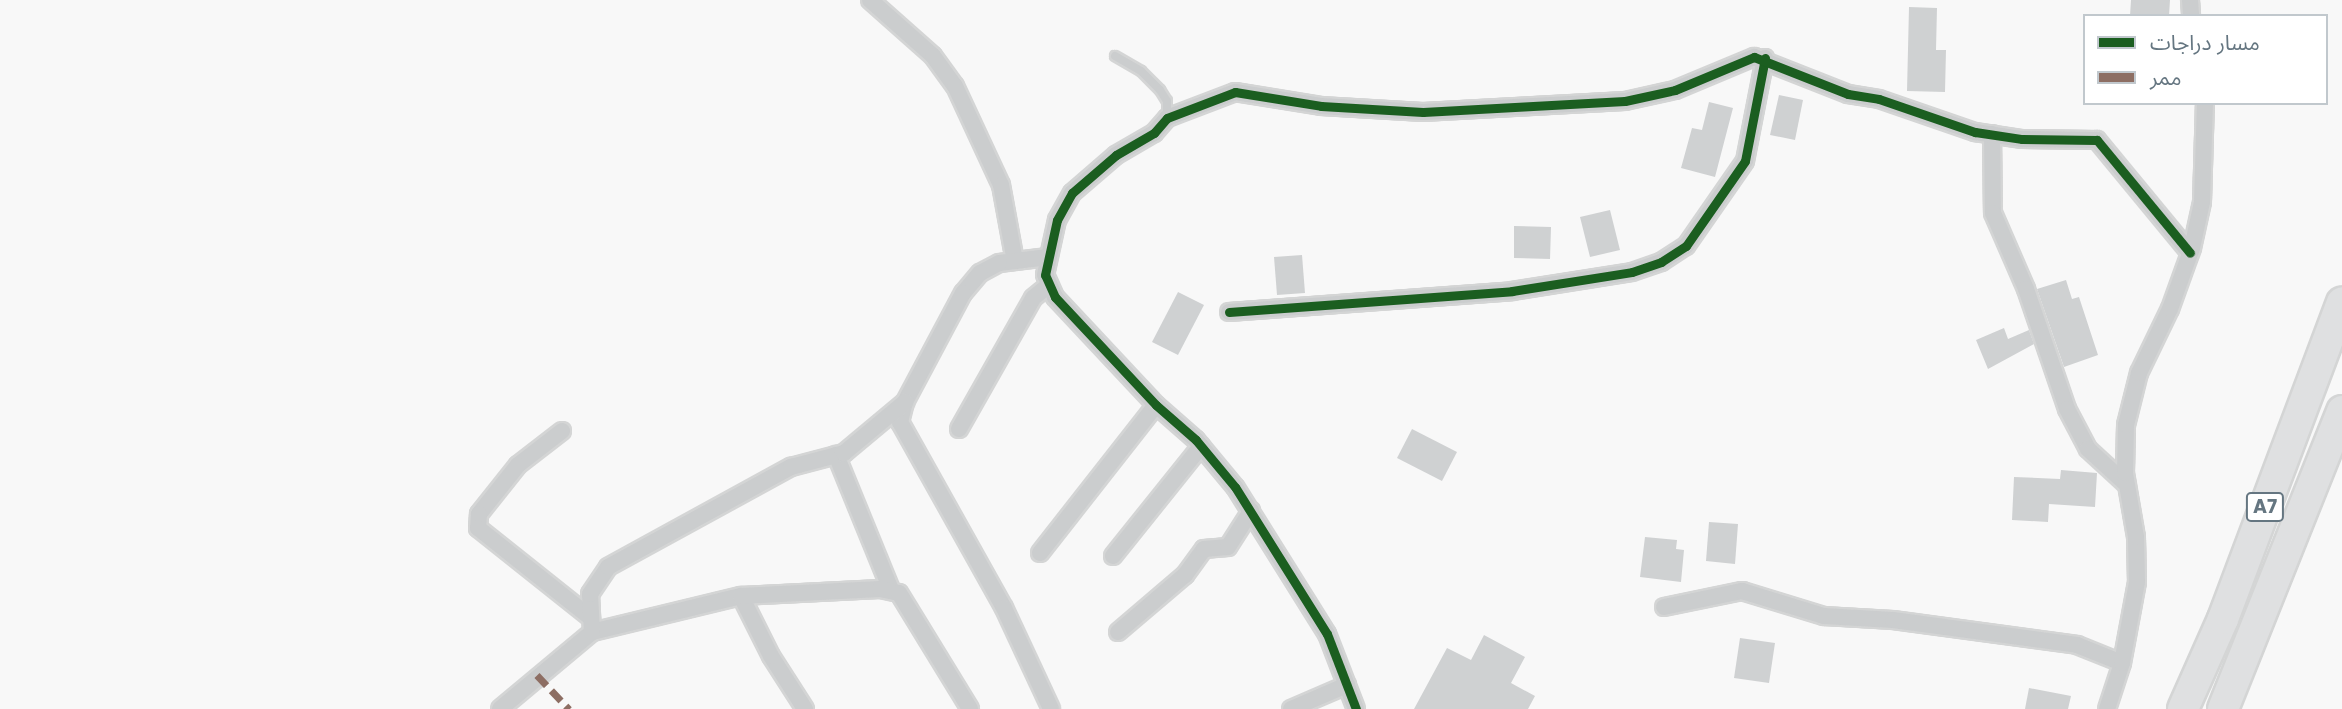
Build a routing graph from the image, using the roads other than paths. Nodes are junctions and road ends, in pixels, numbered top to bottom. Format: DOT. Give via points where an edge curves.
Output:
graph roads {
  1 [pos="870,0"];
  2 [pos="1115,56"];
  3 [pos="1765,58"];
  4 [pos="2205,105"];
  5 [pos="1167,118"];
  6 [pos="1992,134"];
  7 [pos="2190,253"];
  8 [pos="1048,257"];
  9 [pos="1015,261"];
  10 [pos="1049,285"];
  11 [pos="2342,303"];
  12 [pos="1229,312"];
  13 [pos="905,402"];
  14 [pos="1156,405"];
  15 [pos="2342,411"];
  16 [pos="959,429"];
  17 [pos="562,431"];
  18 [pos="1201,446"];
  19 [pos="836,455"];
  20 [pos="2126,484"];
  21 [pos="1251,510"];
  22 [pos="1040,553"];
  23 [pos="1113,556"];
  24 [pos="891,590"];
  25 [pos="741,596"];
  26 [pos="1664,607"];
  27 [pos="592,625"];
  28 [pos="1118,632"];
  29 [pos="2122,663"];
  30 [pos="1347,685"];
  31 [pos="500,709"];
  32 [pos="806,709"];
  33 [pos="970,709"];
  34 [pos="1051,709"];
  35 [pos="1291,709"];
  36 [pos="1356,709"];
  37 [pos="2108,709"];
  38 [pos="2183,709"];
  39 [pos="2223,709"];
  1 -- 9 [label="street" via="933,56 955,86 1001,185"];
  2 -- 5 [label="lane" via="1141,71 1160,90 1167,101"];
  3 -- 5 [label="street" via="1745,58 1675,90 1625,101 1423,113 1321,106 1235,92"];
  3 -- 6 [label="street" via="1796,76 1848,94"];
  3 -- 12 [label="street" via="1745,161 1686,246 1661,262 1611,276 1512,291"];
  4 -- 7 [label="street" via="2202,202"];
  5 -- 8 [label="street" via="1154,134 1116,155 1072,193 1057,220"];
  6 -- 7 [label="street" via="2097,140"];
  6 -- 20 [label="street" via="1993,213 2026,289 2067,409 2088,449"];
  7 -- 20 [label="street" via="2171,309 2139,373 2126,425"];
  8 -- 9 [label="street"];
  8 -- 10 [label="street" via="1045,275"];
  9 -- 13 [label="street" via="999,263 980,274 963,293"];
  10 -- 14 [label="street" via="1055,297"];
  10 -- 16 [label="street" via="1032,298"];
  11 -- 38 [label="highway, A7" via="2223,619"];
  13 -- 19 [label="street"];
  13 -- 34 [label="street" via="902,431 972,548 1037,670"];
  14 -- 18 [label="street"];
  14 -- 22 [label="street"];
  15 -- 39 [label="highway, A7"];
  17 -- 27 [label="street" via="518,465 479,514 478,527"];
  18 -- 21 [label="street"];
  18 -- 23 [label="street"];
  19 -- 24 [label="street"];
  19 -- 27 [label="street" via="790,467 608,567 590,594"];
  20 -- 29 [label="street" via="2136,537 2137,582"];
  21 -- 28 [label="street" via="1228,547 1204,549 1185,575"];
  21 -- 30 [label="street" via="1327,634"];
  24 -- 25 [label="street"];
  24 -- 33 [label="street" via="905,598"];
  25 -- 27 [label="street"];
  25 -- 32 [label="street" via="771,656"];
  26 -- 29 [label="street" via="1742,591 1824,616 1893,620 2077,645"];
  27 -- 31 [label="street"];
  29 -- 37 [label="street"];
  30 -- 35 [label="street"];
  30 -- 36 [label="street"];
}
